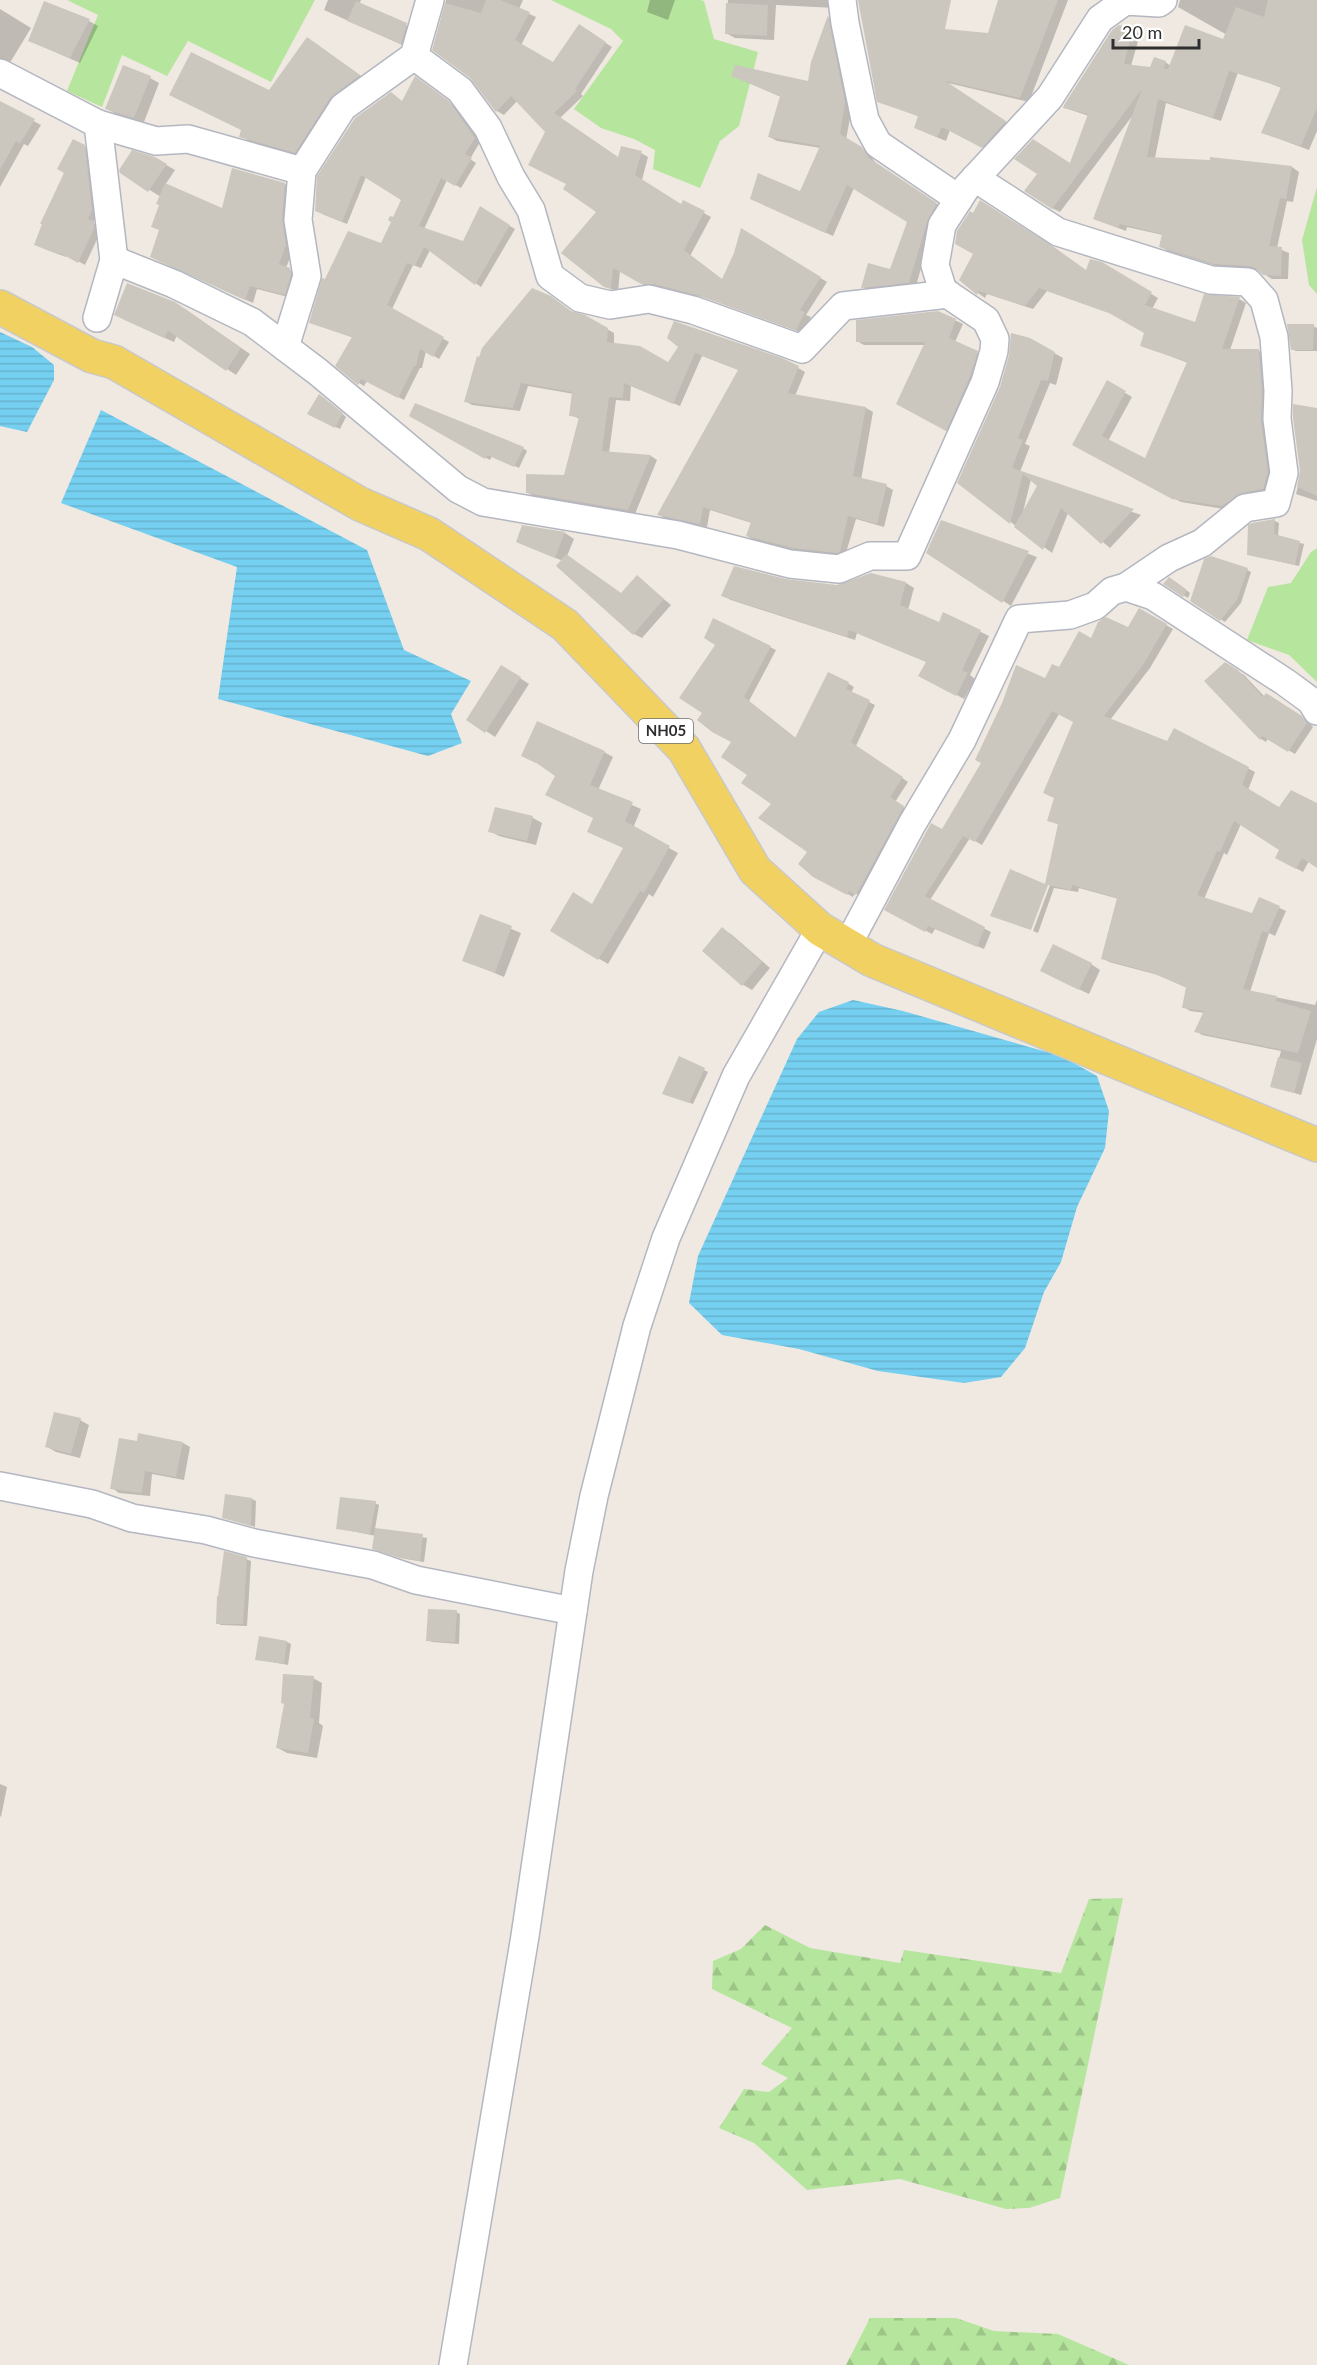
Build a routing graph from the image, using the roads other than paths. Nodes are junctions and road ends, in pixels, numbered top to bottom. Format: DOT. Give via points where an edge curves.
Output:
graph roads {
  1 [pos="430,0"];
  2 [pos="842,0"];
  3 [pos="1124,0"];
  4 [pos="1163,0"];
  5 [pos="414,56"];
  6 [pos="0,73"];
  7 [pos="98,124"];
  8 [pos="302,171"];
  9 [pos="967,189"];
  10 [pos="114,260"];
  11 [pos="948,294"];
  12 [pos="0,307"];
  13 [pos="98,318"];
  14 [pos="285,347"];
  15 [pos="1126,587"];
  16 [pos="1317,711"];
  17 [pos="820,929"];
  18 [pos="847,945"];
  19 [pos="1317,1145"];
  20 [pos="0,1485"];
  21 [pos="573,1611"];
  22 [pos="453,2365"];
  1 -- 5 [label="street"];
  2 -- 9 [label="street" via="865,120 878,144"];
  3 -- 4 [label="street"];
  3 -- 9 [label="street" via="1100,19 1050,97"];
  5 -- 8 [label="street" via="343,107"];
  5 -- 11 [label="street" via="460,90 488,128 531,210 550,276 580,298 610,305 649,299 693,310 802,350 843,306"];
  6 -- 7 [label="street"];
  7 -- 8 [label="street" via="156,141 188,139"];
  7 -- 10 [label="street"];
  8 -- 14 [label="street" via="298,220 307,276"];
  9 -- 11 [label="street" via="942,225 935,265 943,291"];
  9 -- 15 [label="street" via="1058,232 1211,280 1248,282 1264,300 1274,337 1284,473 1276,503 1245,508 1202,543 1169,558"];
  10 -- 13 [label="street"];
  10 -- 14 [label="street" via="252,322"];
  11 -- 14 [label="street" via="986,320 995,339 985,382 907,556 870,556 839,569 790,564 678,535 483,502 458,489"];
  12 -- 17 [label="main road, NH05" via="92,356 114,362 360,504 429,534 565,625 684,749 755,870"];
  15 -- 16 [label="street" via="1154,596 1285,682 1311,701"];
  15 -- 18 [label="street" via="1112,591 1095,606 1070,615 1019,619 962,740"];
  17 -- 18 [label="main road, NH05"];
  17 -- 21 [label="street" via="736,1076 666,1238 637,1326 594,1496"];
  18 -- 19 [label="main road, NH05" via="872,960"];
  20 -- 21 [label="street" via="92,1504 132,1518 373,1565 416,1580"];
  21 -- 22 [label="street" via="525,1936"];
}
